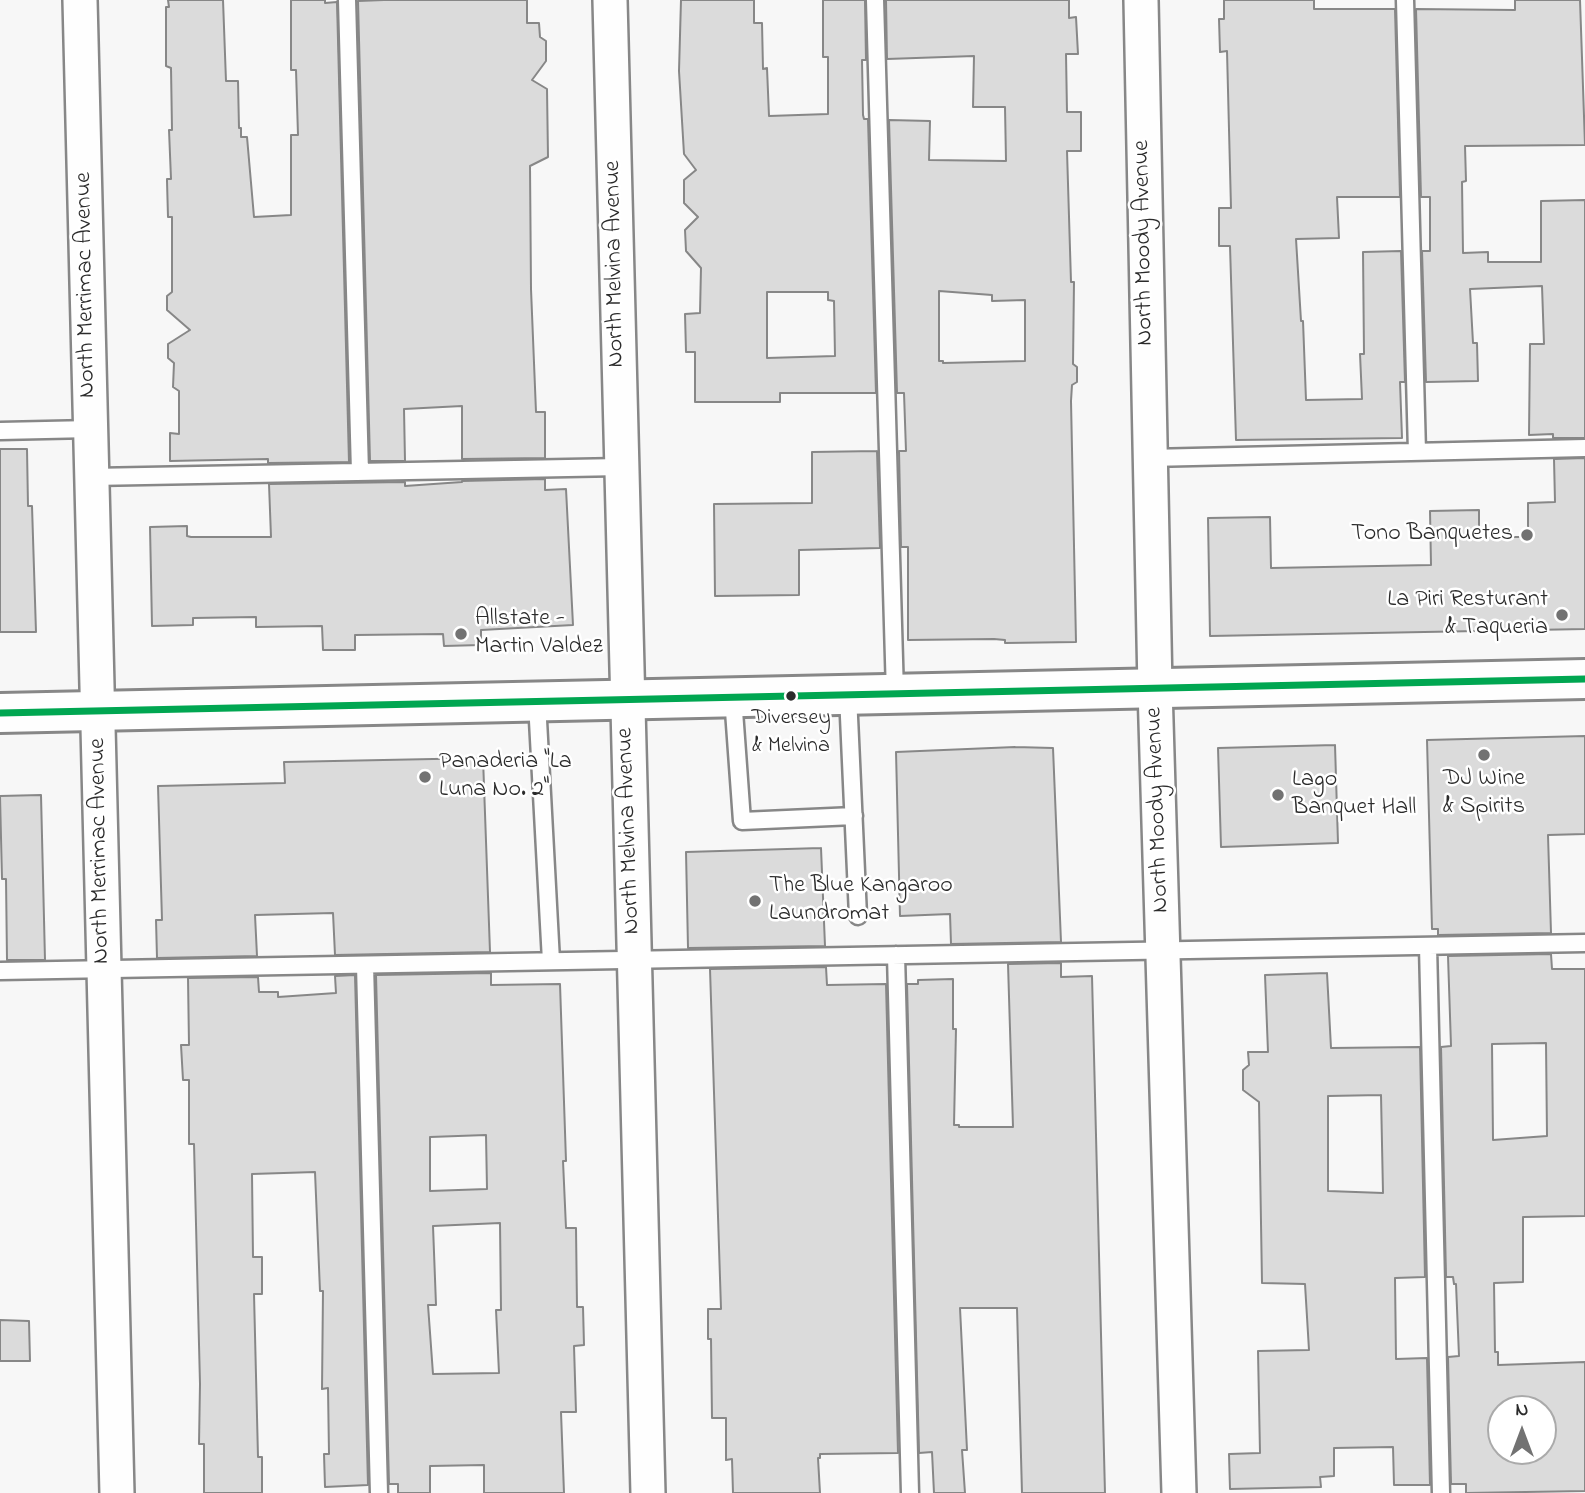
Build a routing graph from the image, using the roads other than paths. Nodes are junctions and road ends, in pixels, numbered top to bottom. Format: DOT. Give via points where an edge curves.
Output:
graph roads {
  1 [pos="80,0"];
  2 [pos="347,0"];
  3 [pos="610,0"];
  4 [pos="875,0"];
  5 [pos="1141,0"];
  6 [pos="1405,0"];
  7 [pos="91,429"];
  8 [pos="0,431"];
  9 [pos="1585,448"];
  10 [pos="1417,452"];
  11 [pos="1149,458"];
  12 [pos="621,467"];
  13 [pos="359,472"];
  14 [pos="92,477"];
  15 [pos="1585,679"];
  16 [pos="1155,688"];
  17 [pos="895,694"];
  18 [pos="848,695"];
  19 [pos="733,697"];
  20 [pos="626,699"];
  21 [pos="537,701"];
  22 [pos="98,711"];
  23 [pos="0,713"];
  24 [pos="854,816"];
  25 [pos="858,916"];
  26 [pos="1585,943"];
  27 [pos="1428,946"];
  28 [pos="1163,950"];
  29 [pos="896,955"];
  30 [pos="634,960"];
  31 [pos="551,961"];
  32 [pos="365,965"];
  33 [pos="104,970"];
  34 [pos="0,971"];
  35 [pos="117,1493"];
  36 [pos="379,1493"];
  37 [pos="648,1493"];
  38 [pos="910,1493"];
  39 [pos="1179,1493"];
  40 [pos="1441,1493"];
  1 -- 7 [label="street, North Merrimac Avenue"];
  2 -- 13 [label="lane"];
  3 -- 12 [label="street, North Melvina Avenue"];
  4 -- 17 [label="lane"];
  5 -- 11 [label="street, North Moody Avenue"];
  6 -- 10 [label="lane"];
  7 -- 8 [label="lane"];
  7 -- 14 [label="street, North Merrimac Avenue"];
  9 -- 10 [label="lane"];
  10 -- 11 [label="lane"];
  11 -- 16 [label="street, North Moody Avenue"];
  12 -- 13 [label="lane"];
  12 -- 20 [label="street, North Melvina Avenue"];
  13 -- 14 [label="lane"];
  14 -- 22 [label="street, North Merrimac Avenue"];
  15 -- 16 [label="main road"];
  16 -- 17 [label="main road"];
  16 -- 28 [label="street, North Moody Avenue"];
  17 -- 18 [label="main road"];
  18 -- 19 [label="main road"];
  18 -- 24 [label="lane"];
  19 -- 20 [label="main road"];
  19 -- 24 [label="lane" via="742,821"];
  20 -- 21 [label="main road"];
  20 -- 30 [label="street, North Melvina Avenue"];
  21 -- 22 [label="main road"];
  21 -- 31 [label="lane"];
  22 -- 23 [label="main road"];
  22 -- 33 [label="street, North Merrimac Avenue"];
  24 -- 25 [label="lane"];
  26 -- 27 [label="lane"];
  27 -- 28 [label="lane"];
  27 -- 40 [label="lane"];
  28 -- 29 [label="lane"];
  28 -- 39 [label="street, North Moody Avenue"];
  29 -- 30 [label="lane"];
  29 -- 38 [label="lane"];
  30 -- 31 [label="lane"];
  30 -- 37 [label="street, North Melvina Avenue"];
  31 -- 32 [label="lane"];
  32 -- 33 [label="lane"];
  32 -- 36 [label="lane"];
  33 -- 34 [label="lane"];
  33 -- 35 [label="street, North Merrimac Avenue"];
}
